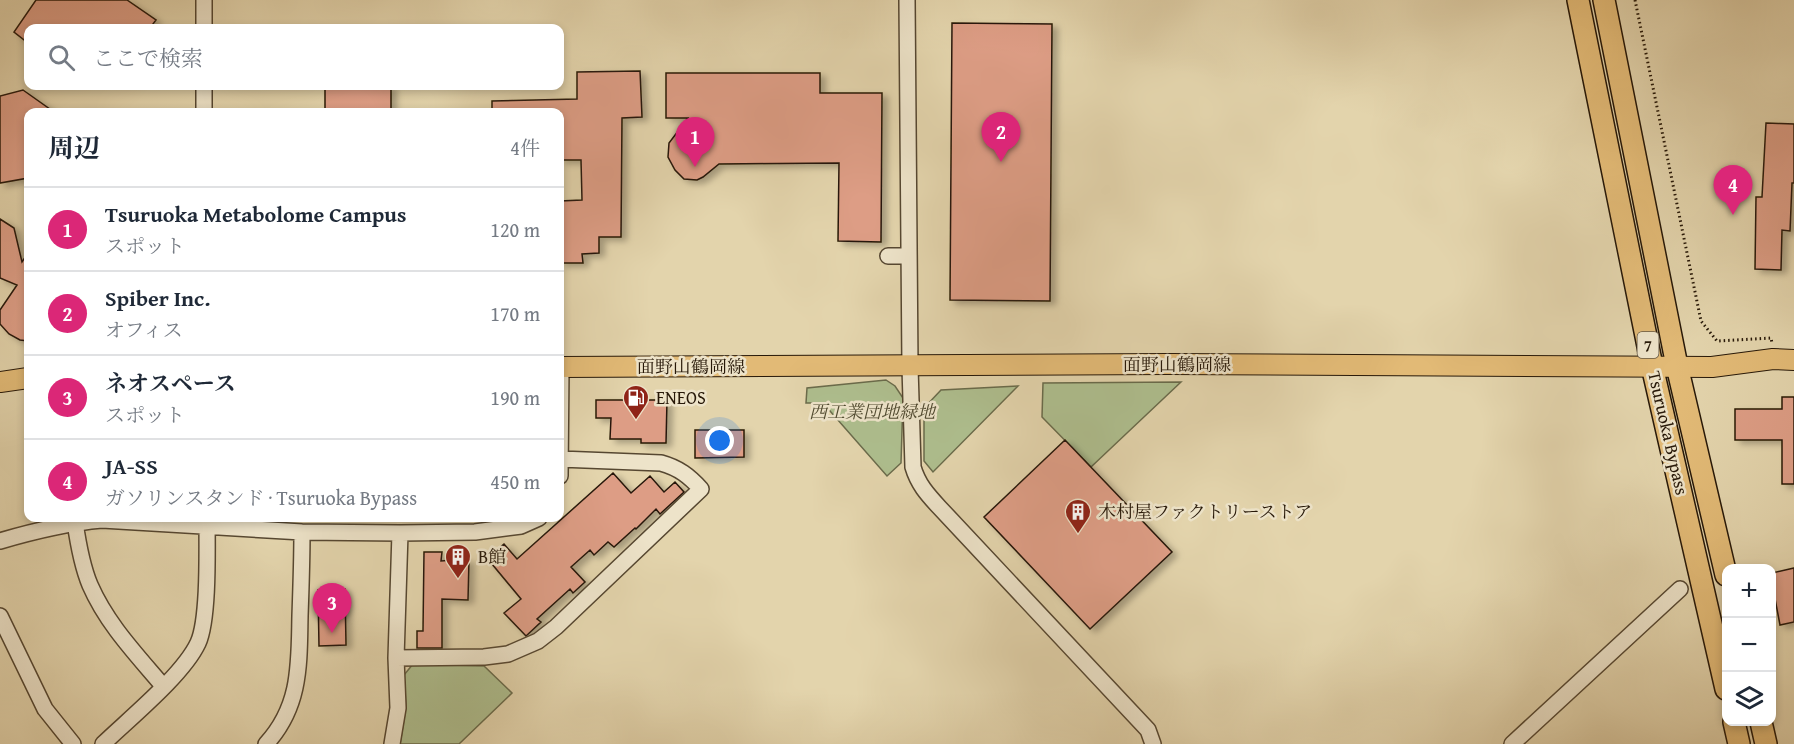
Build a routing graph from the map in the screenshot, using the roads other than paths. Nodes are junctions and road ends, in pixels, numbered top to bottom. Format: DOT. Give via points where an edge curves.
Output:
graph roads {
  1 [pos="204,0"];
  2 [pos="907,0"];
  3 [pos="1578,0"];
  4 [pos="1604,0"];
  5 [pos="204,24"];
  6 [pos="204,90"];
  7 [pos="204,108"];
  8 [pos="888,256"];
  9 [pos="909,256"];
  10 [pos="1794,360"];
  11 [pos="1652,366"];
  12 [pos="1677,366"];
  13 [pos="564,367"];
  14 [pos="910,367"];
  15 [pos="24,379"];
  16 [pos="0,382"];
  17 [pos="564,459"];
  18 [pos="75,522"];
  19 [pos="142,522"];
  20 [pos="207,522"];
  21 [pos="530,522"];
  22 [pos="302,532"];
  23 [pos="400,533"];
  24 [pos="0,541"];
  25 [pos="1723,564"];
  26 [pos="1680,589"];
  27 [pos="0,616"];
  28 [pos="396,658"];
  29 [pos="1722,672"];
  30 [pos="163,686"];
  31 [pos="1735,726"];
  32 [pos="1762,726"];
  33 [pos="74,744"];
  34 [pos="103,744"];
  35 [pos="266,744"];
  36 [pos="392,744"];
  37 [pos="1153,744"];
  38 [pos="1512,744"];
  39 [pos="1739,744"];
  40 [pos="1766,744"];
  1 -- 5 [label="street"];
  2 -- 9 [label="street"];
  3 -- 11 [label="highway, Tsuruoka Bypass / 7"];
  4 -- 12 [label="highway, Tsuruoka Bypass / 7"];
  6 -- 7 [label="street"];
  8 -- 9 [label="street"];
  9 -- 14 [label="street"];
  10 -- 12 [label="main road, 面野山鶴岡線"];
  11 -- 12 [label="main road, 面野山鶴岡線"];
  11 -- 14 [label="main road, 面野山鶴岡線"];
  11 -- 29 [label="highway, Tsuruoka Bypass / 7"];
  12 -- 25 [label="highway, Tsuruoka Bypass / 7"];
  13 -- 14 [label="main road, 面野山鶴岡線"];
  14 -- 37 [label="street" via="913,467 921,486 1148,730"];
  15 -- 16 [label="main road"];
  17 -- 28 [label="street" via="661,463 677,468 701,489 538,641 508,654 484,657"];
  18 -- 24 [label="street"];
  18 -- 30 [label="street" via="89,583 104,614"];
  19 -- 20 [label="street"];
  20 -- 22 [label="street"];
  20 -- 30 [label="street" via="204,620 198,642 185,663"];
  21 -- 23 [label="street" via="475,532"];
  22 -- 23 [label="street"];
  22 -- 35 [label="street" via="301,652 291,705"];
  23 -- 28 [label="street"];
  26 -- 38 [label="street"];
  27 -- 33 [label="street" via="45,709"];
  28 -- 36 [label="street" via="398,708"];
  30 -- 34 [label="street"];
  31 -- 39 [label="highway"];
  32 -- 40 [label="highway"];
}
